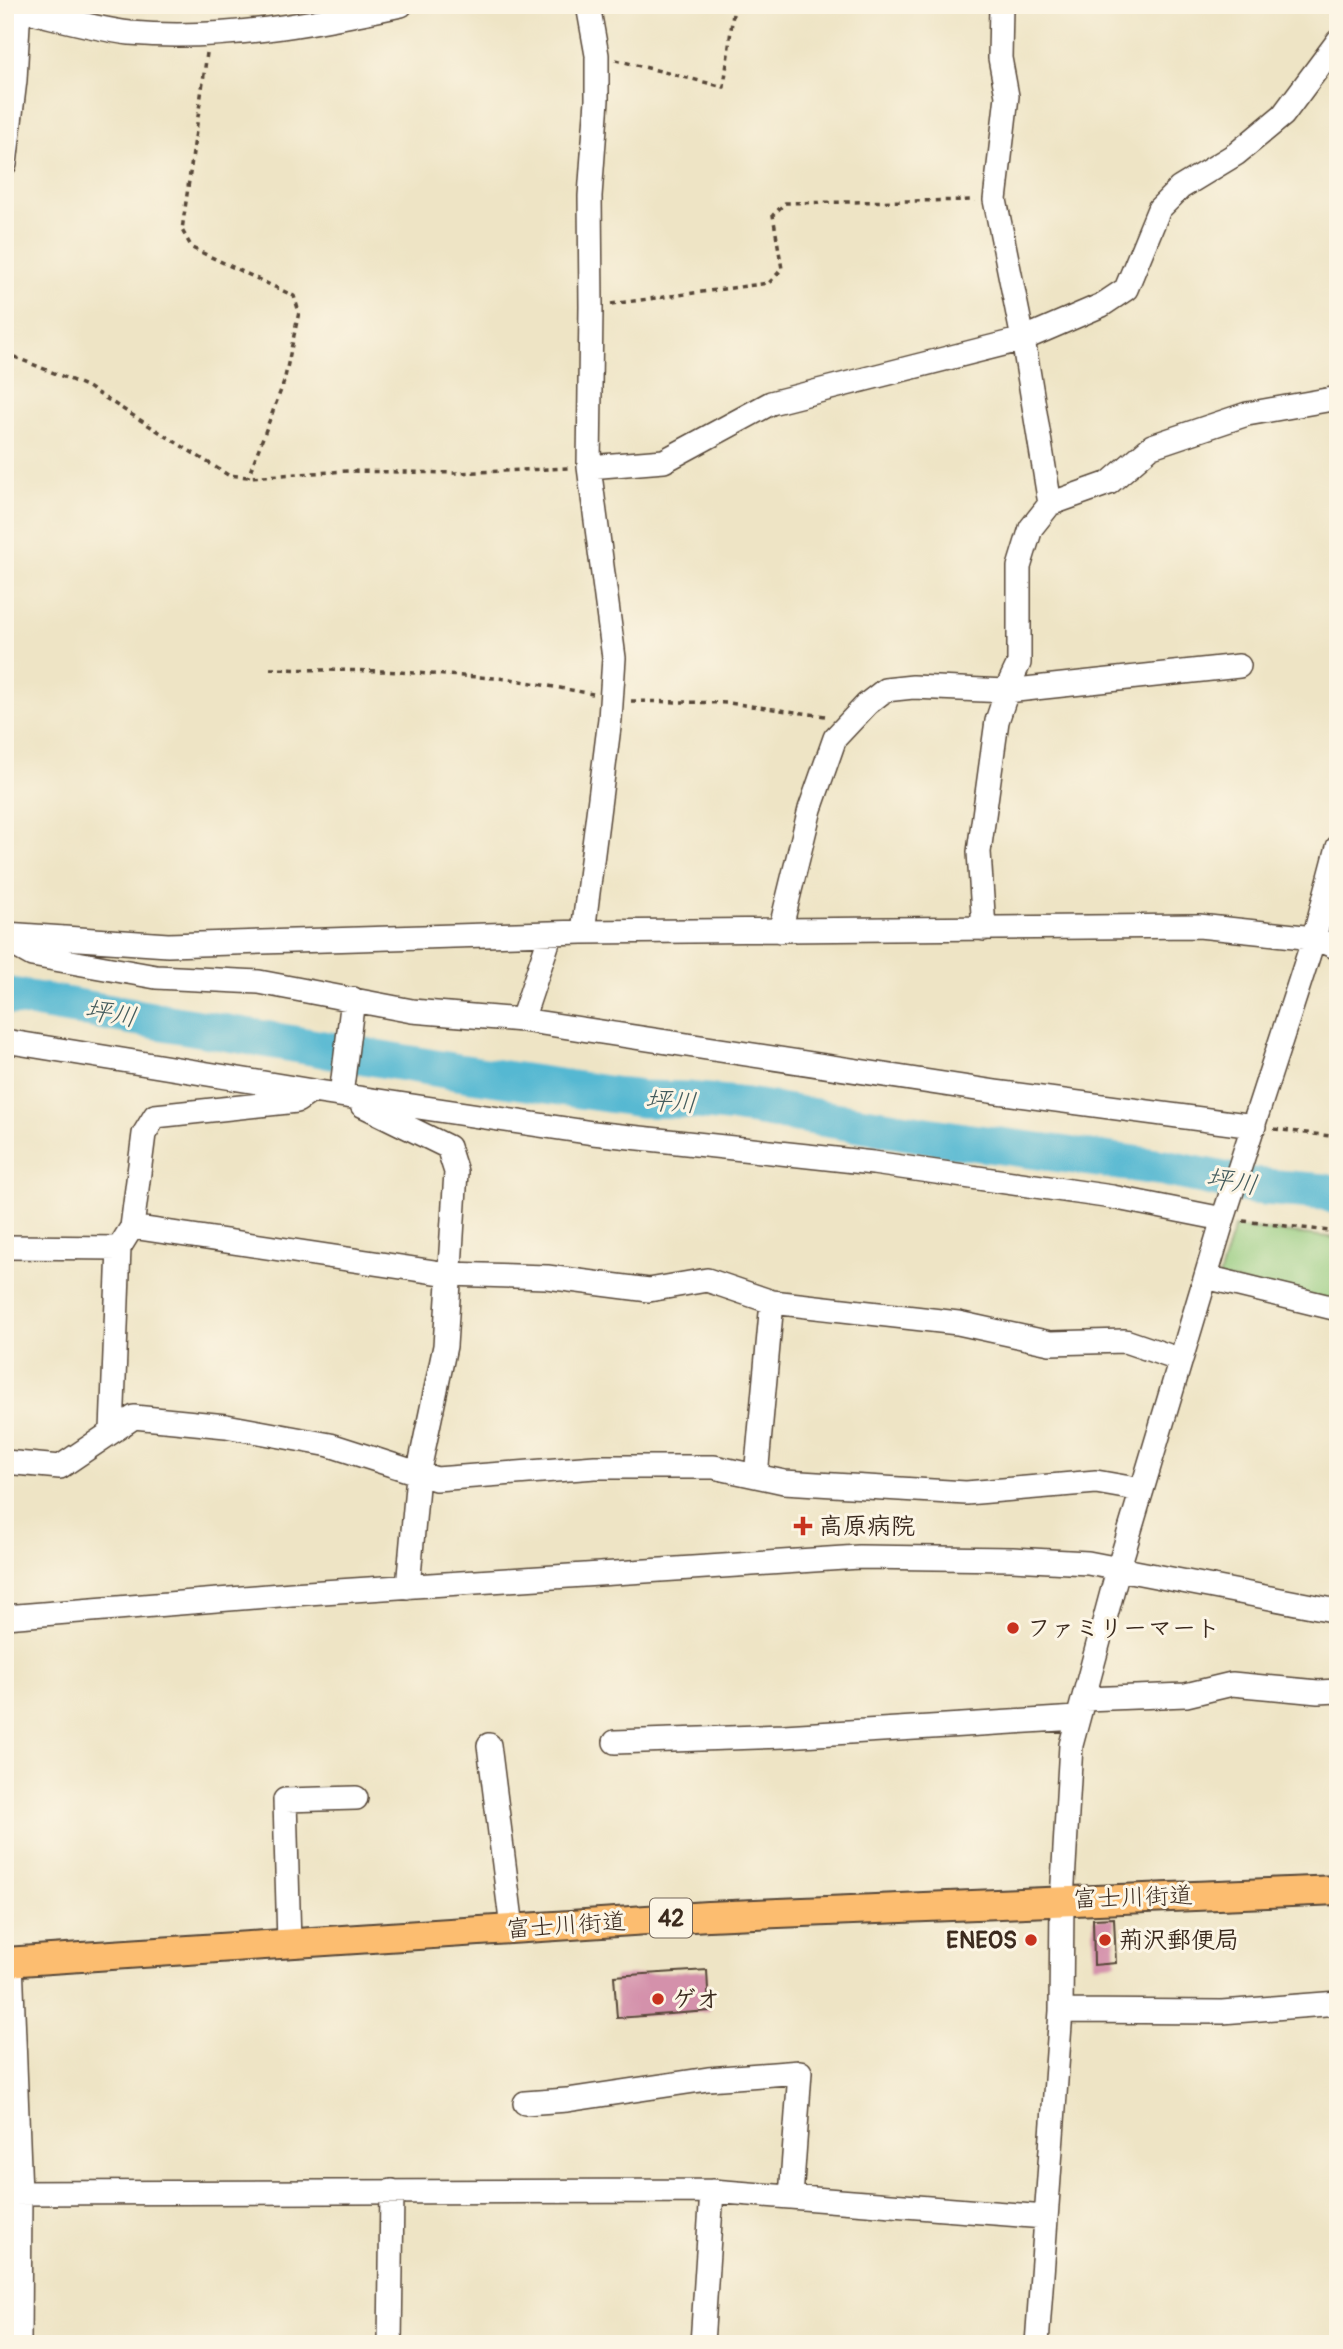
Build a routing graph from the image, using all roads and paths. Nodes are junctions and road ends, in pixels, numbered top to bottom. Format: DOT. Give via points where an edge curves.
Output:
graph roads {
  1 [pos="401,5"];
  2 [pos="588,5"];
  3 [pos="734,5"];
  4 [pos="1001,5"];
  5 [pos="16,7"];
  6 [pos="210,34"];
  7 [pos="1338,41"];
  8 [pos="597,55"];
  9 [pos="5,164"];
  10 [pos="995,200"];
  11 [pos="591,307"];
  12 [pos="1023,339"];
  13 [pos="5,353"];
  14 [pos="1338,398"];
  15 [pos="589,467"];
  16 [pos="248,477"];
  17 [pos="1049,503"];
  18 [pos="1239,666"];
  19 [pos="270,669"];
  20 [pos="1007,691"];
  21 [pos="611,698"];
  22 [pos="852,720"];
  23 [pos="1338,847"];
  24 [pos="984,929"];
  25 [pos="1323,930"];
  26 [pos="780,931"];
  27 [pos="583,932"];
  28 [pos="551,933"];
  29 [pos="5,934"];
  30 [pos="5,940"];
  31 [pos="1338,948"];
  32 [pos="353,1006"];
  33 [pos="522,1020"];
  34 [pos="5,1041"];
  35 [pos="341,1088"];
  36 [pos="312,1091"];
  37 [pos="1252,1131"];
  38 [pos="1338,1138"];
  39 [pos="1225,1213"];
  40 [pos="132,1227"];
  41 [pos="1338,1232"];
  42 [pos="5,1247"];
  43 [pos="119,1248"];
  44 [pos="448,1274"];
  45 [pos="1206,1278"];
  46 [pos="772,1301"];
  47 [pos="1338,1309"];
  48 [pos="1181,1360"];
  49 [pos="112,1431"];
  50 [pos="5,1462"];
  51 [pos="418,1475"];
  52 [pos="756,1476"];
  53 [pos="1142,1490"];
  54 [pos="1118,1570"];
  55 [pos="408,1587"];
  56 [pos="1337,1608"];
  57 [pos="5,1617"];
  58 [pos="1338,1691"];
  59 [pos="1081,1708"];
  60 [pos="615,1742"];
  61 [pos="489,1745"];
  62 [pos="356,1798"];
  63 [pos="1338,1889"];
  64 [pos="1062,1900"];
  65 [pos="512,1928"];
  66 [pos="289,1943"];
  67 [pos="8,1962"];
  68 [pos="1338,2003"];
  69 [pos="1061,2011"];
  70 [pos="525,2103"];
  71 [pos="712,2191"];
  72 [pos="392,2192"];
  73 [pos="12,2193"];
  74 [pos="791,2197"];
  75 [pos="1045,2217"];
  76 [pos="19,2344"];
  77 [pos="390,2344"];
  78 [pos="702,2344"];
  79 [pos="1037,2344"];
  1 -- 6 [label="street" via="245,33"];
  2 -- 8 [label="street"];
  3 -- 8 [label="path" via="724,87"];
  4 -- 10 [label="street" via="1000,58 1007,96"];
  5 -- 6 [label="street" via="129,33"];
  5 -- 9 [label="street" via="15,80"];
  6 -- 16 [label="path" via="183,230 192,248 295,296 299,312 285,382"];
  7 -- 12 [label="street" via="1283,115 1236,154 1180,188 1159,209 1126,289 1102,305"];
  8 -- 11 [label="street" via="590,196"];
  10 -- 11 [label="path" via="785,203 773,215 782,269 769,283"];
  10 -- 12 [label="street"];
  11 -- 15 [label="street"];
  12 -- 15 [label="street" via="771,403 664,461"];
  12 -- 17 [label="street"];
  13 -- 16 [label="path" via="86,386 228,475"];
  14 -- 17 [label="street" via="1247,414 1152,446 1109,483"];
  15 -- 16 [label="path"];
  15 -- 21 [label="street" via="614,657"];
  17 -- 20 [label="street" via="1031,528 1019,567 1019,663"];
  18 -- 20 [label="street"];
  19 -- 21 [label="path" via="510,679"];
  20 -- 22 [label="street" via="885,690"];
  20 -- 24 [label="street" via="997,721 979,852"];
  21 -- 22 [label="path" via="643,703 729,703"];
  21 -- 27 [label="street"];
  22 -- 26 [label="street" via="835,738 810,809"];
  23 -- 25 [label="street"];
  24 -- 25 [label="street" via="1199,926"];
  24 -- 26 [label="street"];
  25 -- 31 [label="street"];
  25 -- 37 [label="street"];
  26 -- 27 [label="street"];
  27 -- 28 [label="street"];
  28 -- 29 [label="street" via="168,945"];
  28 -- 33 [label="street"];
  30 -- 32 [label="street" via="32,955 156,977 259,982"];
  32 -- 33 [label="street"];
  32 -- 35 [label="street"];
  33 -- 37 [label="street"];
  34 -- 36 [label="street"];
  35 -- 36 [label="street"];
  35 -- 39 [label="street" via="593,1133 873,1163"];
  35 -- 44 [label="street" via="448,1147 456,1172"];
  36 -- 40 [label="street" via="297,1101 155,1116 144,1135"];
  37 -- 38 [label="path"];
  37 -- 39 [label="street"];
  39 -- 41 [label="path"];
  39 -- 45 [label="street"];
  40 -- 43 [label="street"];
  40 -- 44 [label="street"];
  42 -- 43 [label="street"];
  43 -- 49 [label="street"];
  44 -- 46 [label="street" via="547,1277 649,1290 707,1280"];
  44 -- 51 [label="street" via="445,1346"];
  45 -- 47 [label="street"];
  45 -- 48 [label="street"];
  46 -- 48 [label="street" via="958,1323 1050,1343 1125,1341"];
  46 -- 52 [label="street"];
  48 -- 53 [label="street"];
  49 -- 50 [label="street" via="60,1467"];
  49 -- 51 [label="street" via="134,1417 226,1426 330,1445"];
  51 -- 52 [label="street" via="436,1479 595,1467 714,1467"];
  51 -- 55 [label="street"];
  52 -- 53 [label="street" via="784,1482 966,1493 1096,1482"];
  53 -- 54 [label="street"];
  54 -- 55 [label="street" via="1088,1563 1012,1559 859,1557"];
  54 -- 56 [label="street"];
  54 -- 59 [label="street"];
  55 -- 57 [label="street"];
  58 -- 59 [label="street" via="1231,1684 1186,1695"];
  59 -- 60 [label="street" via="784,1736"];
  59 -- 64 [label="street" via="1071,1745"];
  61 -- 65 [label="street"];
  62 -- 66 [label="street" via="285,1800"];
  63 -- 64 [label="main road, 富士川街道 / 42"];
  64 -- 65 [label="main road, 富士川街道 / 42"];
  64 -- 69 [label="street"];
  65 -- 66 [label="main road, 富士川街道 / 42"];
  66 -- 67 [label="main road, 富士川街道 / 42"];
  67 -- 73 [label="street"];
  68 -- 69 [label="street" via="1222,2012"];
  69 -- 75 [label="street"];
  70 -- 74 [label="street" via="800,2072"];
  71 -- 72 [label="street"];
  71 -- 74 [label="street"];
  71 -- 78 [label="street"];
  72 -- 73 [label="street"];
  72 -- 77 [label="street"];
  73 -- 76 [label="street"];
  74 -- 75 [label="street"];
  75 -- 79 [label="street"];
}
